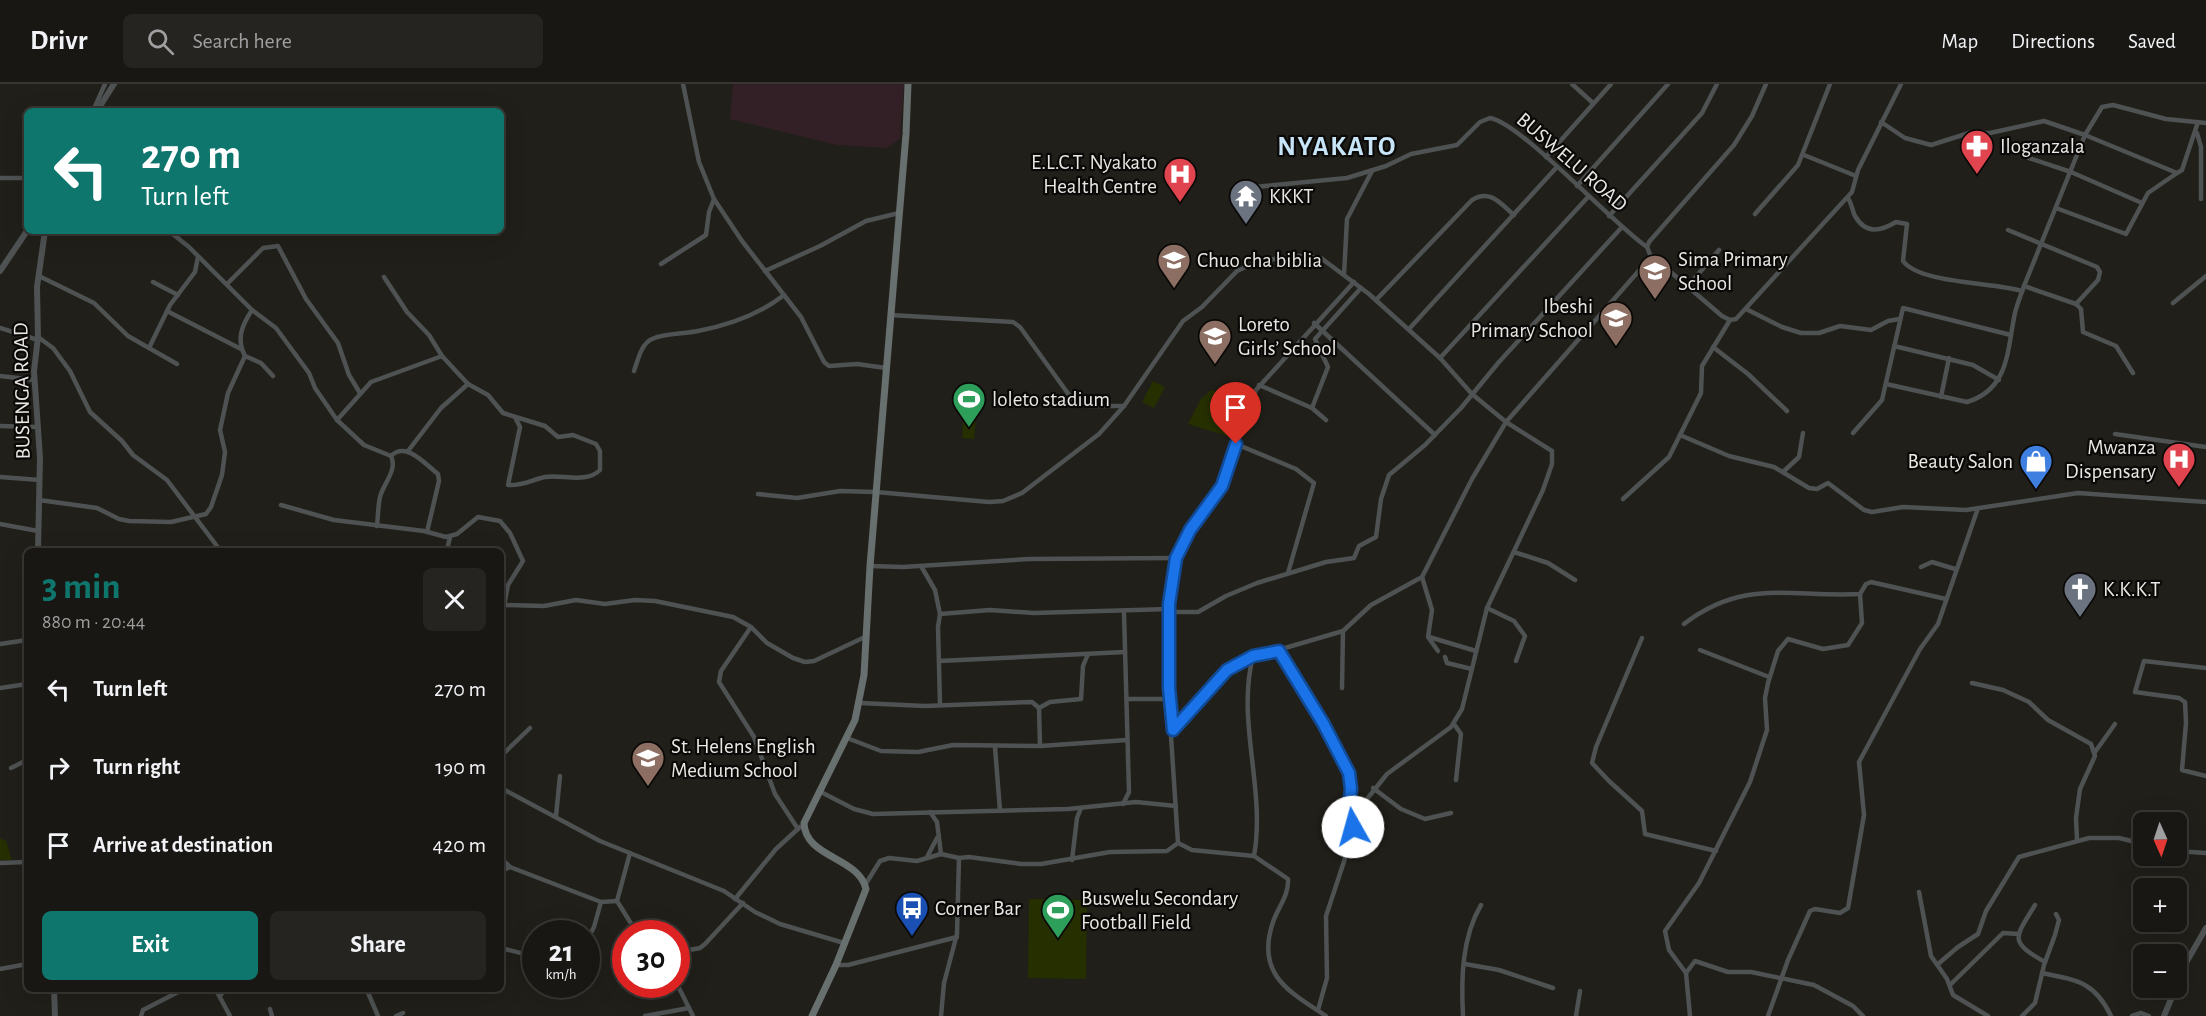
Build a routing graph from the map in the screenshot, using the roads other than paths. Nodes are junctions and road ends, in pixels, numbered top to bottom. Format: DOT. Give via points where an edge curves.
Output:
graph roads {
  1 [pos="105,84"];
  2 [pos="114,84"];
  3 [pos="683,84"];
  4 [pos="908,84"];
  5 [pos="1572,84"];
  6 [pos="1611,84"];
  7 [pos="1668,84"];
  8 [pos="1717,84"];
  9 [pos="1766,84"];
  10 [pos="1830,84"];
  11 [pos="1902,84"];
  12 [pos="1593,103"];
  13 [pos="96,108"];
  14 [pos="97,108"];
  15 [pos="2198,122"];
  16 [pos="1881,123"];
  17 [pos="2206,123"];
  18 [pos="2197,132"];
  19 [pos="2085,135"];
  20 [pos="1804,155"];
  21 [pos="1546,157"];
  22 [pos="2029,158"];
  23 [pos="1556,168"];
  24 [pos="1372,171"];
  25 [pos="2071,172"];
  26 [pos="2177,173"];
  27 [pos="1856,176"];
  28 [pos="0,178"];
  29 [pos="24,178"];
  30 [pos="1577,186"];
  31 [pos="1235,189"];
  32 [pos="1588,197"];
  33 [pos="1848,198"];
  34 [pos="714,199"];
  35 [pos="2202,199"];
  36 [pos="2142,203"];
  37 [pos="2056,208"];
  38 [pos="899,213"];
  39 [pos="1755,214"];
  40 [pos="1514,215"];
  41 [pos="1609,216"];
  42 [pos="1622,227"];
  43 [pos="2008,230"];
  44 [pos="25,234"];
  45 [pos="45,234"];
  46 [pos="172,234"];
  47 [pos="2041,245"];
  48 [pos="1647,247"];
  49 [pos="1719,250"];
  50 [pos="1652,256"];
  51 [pos="198,257"];
  52 [pos="661,264"];
  53 [pos="0,271"];
  54 [pos="765,271"];
  55 [pos="1344,275"];
  56 [pos="39,276"];
  57 [pos="2206,276"];
  58 [pos="384,277"];
  59 [pos="153,282"];
  60 [pos="1354,282"];
  61 [pos="227,284"];
  62 [pos="1688,286"];
  63 [pos="1360,288"];
  64 [pos="2023,289"];
  65 [pos="177,295"];
  66 [pos="784,295"];
  67 [pos="1376,300"];
  68 [pos="2173,303"];
  69 [pos="2076,304"];
  70 [pos="1746,309"];
  71 [pos="252,310"];
  72 [pos="167,311"];
  73 [pos="890,315"];
  74 [pos="1899,319"];
  75 [pos="1730,320"];
  76 [pos="1314,323"];
  77 [pos="0,328"];
  78 [pos="1409,329"];
  79 [pos="1321,330"];
  80 [pos="2011,335"];
  81 [pos="38,338"];
  82 [pos="1894,346"];
  83 [pos="1713,347"];
  84 [pos="149,348"];
  85 [pos="241,349"];
  86 [pos="245,356"];
  87 [pos="442,356"];
  88 [pos="1440,358"];
  89 [pos="1949,358"];
  90 [pos="177,364"];
  91 [pos="886,368"];
  92 [pos="634,370"];
  93 [pos="2133,373"];
  94 [pos="0,376"];
  95 [pos="273,376"];
  96 [pos="35,380"];
  97 [pos="1998,381"];
  98 [pos="468,384"];
  99 [pos="1886,384"];
  100 [pos="1260,385"];
  101 [pos="360,393"];
  102 [pos="1472,394"];
  103 [pos="1941,397"];
  104 [pos="1124,406"];
  105 [pos="1312,408"];
  106 [pos="1787,411"];
  107 [pos="515,417"];
  108 [pos="337,420"];
  109 [pos="1326,420"];
  110 [pos="1506,422"];
  111 [pos="0,426"];
  112 [pos="38,427"];
  113 [pos="1803,433"];
  114 [pos="1853,433"];
  115 [pos="2115,434"];
  116 [pos="1435,435"];
  117 [pos="1680,435"];
  118 [pos="1236,444"];
  119 [pos="2206,447"];
  120 [pos="408,451"];
  121 [pos="391,456"];
  122 [pos="1783,472"];
  123 [pos="0,477"];
  124 [pos="40,480"];
  125 [pos="876,492"];
  126 [pos="758,494"];
  127 [pos="39,500"];
  128 [pos="1623,500"];
  129 [pos="2206,502"];
  130 [pos="281,505"];
  131 [pos="1978,508"];
  132 [pos="196,516"];
  133 [pos="0,524"];
  134 [pos="377,526"];
  135 [pos="38,531"];
  136 [pos="427,532"];
  137 [pos="450,537"];
  138 [pos="38,548"];
  139 [pos="219,548"];
  140 [pos="447,548"];
  141 [pos="1514,552"];
  142 [pos="1176,558"];
  143 [pos="870,566"];
  144 [pos="921,566"];
  145 [pos="1921,567"];
  146 [pos="1955,569"];
  147 [pos="1288,573"];
  148 [pos="1422,578"];
  149 [pos="1575,580"];
  150 [pos="1860,594"];
  151 [pos="1946,599"];
  152 [pos="505,605"];
  153 [pos="1487,608"];
  154 [pos="504,609"];
  155 [pos="1169,610"];
  156 [pos="1124,613"];
  157 [pos="940,614"];
  158 [pos="1684,624"];
  159 [pos="751,627"];
  160 [pos="1343,631"];
  161 [pos="867,636"];
  162 [pos="1428,637"];
  163 [pos="1642,638"];
  164 [pos="24,640"];
  165 [pos="0,644"];
  166 [pos="1700,650"];
  167 [pos="1279,651"];
  168 [pos="1438,651"];
  169 [pos="1476,651"];
  170 [pos="1125,652"];
  171 [pos="1088,654"];
  172 [pos="1253,656"];
  173 [pos="1444,657"];
  174 [pos="939,661"];
  175 [pos="1516,661"];
  176 [pos="2206,668"];
  177 [pos="1472,669"];
  178 [pos="1769,677"];
  179 [pos="1972,683"];
  180 [pos="24,684"];
  181 [pos="0,688"];
  182 [pos="1342,688"];
  183 [pos="1127,699"];
  184 [pos="1169,699"];
  185 [pos="860,703"];
  186 [pos="940,704"];
  187 [pos="1039,708"];
  188 [pos="1454,724"];
  189 [pos="2115,724"];
  190 [pos="530,728"];
  191 [pos="1173,730"];
  192 [pos="847,738"];
  193 [pos="1127,740"];
  194 [pos="1040,746"];
  195 [pos="995,747"];
  196 [pos="2095,752"];
  197 [pos="504,753"];
  198 [pos="24,762"];
  199 [pos="11,768"];
  200 [pos="560,776"];
  201 [pos="2206,777"];
  202 [pos="1456,780"];
  203 [pos="1373,788"];
  204 [pos="504,790"];
  205 [pos="819,791"];
  206 [pos="1129,792"];
  207 [pos="1136,802"];
  208 [pos="1123,804"];
  209 [pos="1176,806"];
  210 [pos="1082,808"];
  211 [pos="1000,811"];
  212 [pos="930,812"];
  213 [pos="946,812"];
  214 [pos="1451,813"];
  215 [pos="556,816"];
  216 [pos="937,822"];
  217 [pos="801,826"];
  218 [pos="1353,827"];
  219 [pos="938,836"];
  220 [pos="2077,840"];
  221 [pos="2133,841"];
  222 [pos="1178,843"];
  223 [pos="1716,851"];
  224 [pos="2187,852"];
  225 [pos="630,853"];
  226 [pos="2206,853"];
  227 [pos="941,854"];
  228 [pos="927,856"];
  229 [pos="1254,856"];
  230 [pos="959,858"];
  231 [pos="1072,860"];
  232 [pos="504,861"];
  233 [pos="24,862"];
  234 [pos="0,863"];
  235 [pos="510,867"];
  236 [pos="504,870"];
  237 [pos="865,885"];
  238 [pos="1919,892"];
  239 [pos="735,899"];
  240 [pos="617,901"];
  241 [pos="601,902"];
  242 [pos="742,903"];
  243 [pos="1481,905"];
  244 [pos="2035,905"];
  245 [pos="2056,914"];
  246 [pos="596,920"];
  247 [pos="629,920"];
  248 [pos="2206,928"];
  249 [pos="2019,934"];
  250 [pos="957,937"];
  251 [pos="844,943"];
  252 [pos="504,949"];
  253 [pos="690,950"];
  254 [pos="522,953"];
  255 [pos="2045,962"];
  256 [pos="1465,964"];
  257 [pos="1938,964"];
  258 [pos="24,965"];
  259 [pos="836,965"];
  260 [pos="0,969"];
  261 [pos="1686,973"];
  262 [pos="2042,973"];
  263 [pos="1782,978"];
  264 [pos="1950,985"];
  265 [pos="1553,988"];
  266 [pos="1580,991"];
  267 [pos="54,992"];
  268 [pos="178,992"];
  269 [pos="218,992"];
  270 [pos="223,992"];
  271 [pos="368,992"];
  272 [pos="220,996"];
  273 [pos="684,998"];
  274 [pos="689,1008"];
  275 [pos="270,1009"];
  276 [pos="1317,1009"];
  277 [pos="403,1013"];
  278 [pos="1861,1015"];
  279 [pos="55,1016"];
  280 [pos="141,1016"];
  281 [pos="230,1016"];
  282 [pos="272,1016"];
  283 [pos="378,1016"];
  284 [pos="396,1016"];
  285 [pos="645,1016"];
  286 [pos="693,1016"];
  287 [pos="812,1016"];
  288 [pos="941,1016"];
  289 [pos="1314,1016"];
  290 [pos="1326,1016"];
  291 [pos="1463,1016"];
  292 [pos="1576,1016"];
  293 [pos="1690,1016"];
  294 [pos="1768,1016"];
  295 [pos="1987,1016"];
  296 [pos="2022,1016"];
  297 [pos="2111,1016"];
  298 [pos="2132,1016"];
  299 [pos="2149,1016"];
  300 [pos="2164,1016"];
  1 -- 13 [label="street"];
  2 -- 14 [label="street"];
  3 -- 34 [label="street" via="699,162"];
  4 -- 38 [label="main road"];
  5 -- 12 [label="street"];
  6 -- 12 [label="street"];
  7 -- 30 [label="street"];
  8 -- 41 [label="street" via="1702,113"];
  9 -- 48 [label="street" via="1734,145"];
  10 -- 20 [label="street"];
  11 -- 16 [label="street"];
  12 -- 21 [label="street"];
  15 -- 17 [label="street"];
  15 -- 18 [label="street"];
  15 -- 19 [label="street" via="2107,105 2097,112"];
  16 -- 19 [label="street" via="1905,138 1931,145 1970,133 1990,133 2039,121"];
  16 -- 27 [label="street"];
  18 -- 26 [label="street" via="2182,170"];
  18 -- 35 [label="street"];
  19 -- 25 [label="street"];
  19 -- 26 [label="street"];
  20 -- 27 [label="street"];
  20 -- 39 [label="street"];
  21 -- 23 [label="street, BUSWELU ROAD"];
  21 -- 24 [label="street, BUSWELU ROAD" via="1504,124 1490,118 1480,122 1457,145 1411,154"];
  22 -- 25 [label="street"];
  23 -- 30 [label="street, BUSWELU ROAD"];
  23 -- 40 [label="street"];
  24 -- 31 [label="street, BUSWELU ROAD" via="1321,183"];
  24 -- 55 [label="street" via="1347,219"];
  25 -- 36 [label="street"];
  25 -- 37 [label="street"];
  26 -- 36 [label="street" via="2150,190"];
  27 -- 33 [label="street"];
  28 -- 29 [label="street"];
  30 -- 32 [label="street, BUSWELU ROAD"];
  32 -- 41 [label="street, BUSWELU ROAD"];
  32 -- 88 [label="street"];
  33 -- 64 [label="street" via="1858,220 1874,230 1882,231 1896,222 1907,224 1903,261 1907,266 1940,277"];
  33 -- 70 [label="street"];
  34 -- 52 [label="street" via="706,234"];
  34 -- 54 [label="street"];
  36 -- 37 [label="street" via="2126,234"];
  37 -- 47 [label="street"];
  38 -- 54 [label="street" via="866,221"];
  38 -- 73 [label="main road"];
  40 -- 67 [label="street" via="1490,195 1472,200"];
  40 -- 78 [label="street"];
  41 -- 42 [label="street, BUSWELU ROAD"];
  42 -- 48 [label="street, BUSWELU ROAD"];
  42 -- 102 [label="street"];
  43 -- 47 [label="street"];
  44 -- 53 [label="street"];
  45 -- 56 [label="street, BUSENGA ROAD"];
  46 -- 51 [label="street"];
  47 -- 64 [label="street"];
  47 -- 69 [label="street" via="2099,270 2098,280"];
  48 -- 50 [label="street"];
  49 -- 62 [label="street"];
  50 -- 62 [label="street"];
  50 -- 110 [label="street"];
  51 -- 61 [label="street"];
  51 -- 65 [label="street" via="195,272"];
  54 -- 66 [label="street"];
  55 -- 60 [label="street"];
  55 -- 104 [label="street" via="1321,258 1308,255 1259,261 1238,271 1183,321"];
  56 -- 81 [label="street, BUSENGA ROAD"];
  56 -- 84 [label="street" via="94,303 128,336"];
  57 -- 68 [label="street"];
  58 -- 87 [label="street"];
  59 -- 65 [label="street"];
  60 -- 63 [label="street"];
  60 -- 76 [label="street"];
  61 -- 71 [label="street"];
  61 -- 101 [label="street" via="263,248 278,246 306,299 337,341"];
  62 -- 75 [label="street"];
  63 -- 67 [label="street"];
  63 -- 79 [label="street"];
  64 -- 69 [label="street"];
  64 -- 80 [label="street"];
  65 -- 72 [label="street"];
  66 -- 91 [label="street" via="808,328 826,365"];
  66 -- 92 [label="street" via="753,315 699,331 653,338 645,344"];
  67 -- 78 [label="street"];
  69 -- 93 [label="street" via="2081,309 2083,332 2116,346"];
  70 -- 74 [label="street" via="1801,333 1820,333 1840,326 1870,330"];
  70 -- 75 [label="street"];
  71 -- 85 [label="street" via="242,329"];
  71 -- 108 [label="street" via="276,328"];
  72 -- 84 [label="street"];
  72 -- 85 [label="street"];
  73 -- 91 [label="main road"];
  73 -- 104 [label="street" via="1013,322 1072,399 1089,406"];
  74 -- 80 [label="street" via="1907,308"];
  74 -- 82 [label="street"];
  75 -- 83 [label="street"];
  76 -- 79 [label="street"];
  76 -- 100 [label="street"];
  77 -- 81 [label="street"];
  78 -- 88 [label="street"];
  79 -- 105 [label="street" via="1314,341 1328,367"];
  79 -- 116 [label="street"];
  80 -- 97 [label="street" via="2006,367"];
  81 -- 96 [label="street, BUSENGA ROAD"];
  81 -- 132 [label="street" via="53,348 70,371 90,412 133,455 167,480"];
  82 -- 89 [label="street"];
  82 -- 99 [label="street"];
  83 -- 106 [label="street"];
  83 -- 117 [label="street" via="1700,371 1701,393"];
  84 -- 90 [label="street"];
  85 -- 86 [label="street"];
  86 -- 95 [label="street" via="261,363"];
  86 -- 132 [label="street" via="228,393 220,430 225,452 222,476 209,512"];
  87 -- 98 [label="street"];
  87 -- 101 [label="street" via="377,379"];
  88 -- 102 [label="street"];
  89 -- 97 [label="street" via="1973,365"];
  89 -- 103 [label="street"];
  91 -- 125 [label="main road"];
  94 -- 96 [label="street"];
  96 -- 112 [label="street, BUSENGA ROAD"];
  97 -- 103 [label="street" via="1971,401"];
  98 -- 107 [label="street" via="488,395 502,413"];
  98 -- 120 [label="street" via="441,408"];
  99 -- 103 [label="street"];
  99 -- 114 [label="street" via="1878,406"];
  100 -- 105 [label="street"];
  100 -- 118 [label="street" via="1251,399"];
  101 -- 108 [label="street"];
  102 -- 110 [label="street"];
  102 -- 116 [label="street"];
  104 -- 125 [label="street" via="1076,454 1022,493 1003,501 973,502"];
  105 -- 109 [label="street"];
  107 -- 107 [label="street" via="520,427 508,485 523,486 546,477 582,477 600,470 596,444 573,435 558,437 545,426"];
  108 -- 121 [label="street" via="364,445"];
  110 -- 141 [label="street" via="1553,454 1543,490"];
  110 -- 148 [label="street"];
  111 -- 112 [label="street"];
  112 -- 124 [label="street, BUSENGA ROAD"];
  113 -- 122 [label="street" via="1799,457"];
  115 -- 119 [label="street"];
  116 -- 147 [label="street" via="1389,475 1382,493 1376,537 1359,546 1354,558"];
  117 -- 122 [label="street" via="1729,456"];
  117 -- 128 [label="street" via="1663,465"];
  118 -- 142 [label="street" via="1222,486 1190,530"];
  118 -- 147 [label="street" via="1296,469 1314,483"];
  120 -- 121 [label="street"];
  120 -- 136 [label="street" via="439,477"];
  121 -- 134 [label="street" via="393,466 380,495"];
  122 -- 131 [label="street" via="1813,489 1828,483 1872,512 1903,507"];
  123 -- 124 [label="street"];
  124 -- 127 [label="street, BUSENGA ROAD"];
  125 -- 126 [label="street" via="840,491 797,498"];
  125 -- 143 [label="main road"];
  127 -- 132 [label="street" via="97,508 123,521 171,522"];
  127 -- 135 [label="street, BUSENGA ROAD"];
  129 -- 131 [label="street" via="2088,492"];
  130 -- 134 [label="street" via="307,514"];
  131 -- 146 [label="street"];
  132 -- 139 [label="street"];
  133 -- 135 [label="street"];
  134 -- 136 [label="street"];
  135 -- 138 [label="street, BUSENGA ROAD"];
  136 -- 137 [label="street"];
  137 -- 140 [label="street"];
  137 -- 152 [label="street" via="478,517 503,522 523,561 508,585"];
  141 -- 149 [label="street" via="1548,563"];
  141 -- 153 [label="street"];
  142 -- 144 [label="street" via="1029,559"];
  142 -- 155 [label="street"];
  143 -- 144 [label="street"];
  143 -- 161 [label="main road"];
  144 -- 157 [label="street" via="935,590"];
  145 -- 146 [label="street" via="1932,562"];
  146 -- 151 [label="street"];
  147 -- 155 [label="street" via="1226,596 1198,612"];
  148 -- 160 [label="street" via="1371,605"];
  148 -- 162 [label="street" via="1432,610"];
  150 -- 151 [label="street" via="1871,582"];
  150 -- 158 [label="street" via="1762,591 1711,608"];
  150 -- 178 [label="street" via="1862,623 1848,645 1823,649 1788,639 1778,651"];
  151 -- 263 [label="street" via="1938,624 1920,649 1859,762 1864,824 1848,908 1840,913 1810,911"];
  152 -- 154 [label="street"];
  152 -- 159 [label="street" via="544,606 576,600 605,604 644,599 733,617"];
  153 -- 169 [label="street"];
  153 -- 175 [label="street" via="1514,621 1525,636"];
  155 -- 156 [label="street"];
  155 -- 184 [label="street"];
  156 -- 157 [label="street" via="990,609"];
  156 -- 170 [label="street"];
  157 -- 174 [label="street"];
  159 -- 161 [label="street" via="767,643 805,662"];
  159 -- 217 [label="street" via="721,671 719,682 754,737 775,794"];
  160 -- 167 [label="street"];
  160 -- 182 [label="street"];
  161 -- 185 [label="main road"];
  162 -- 168 [label="street"];
  162 -- 169 [label="street"];
  163 -- 223 [label="street" via="1592,763 1642,811 1646,834"];
  164 -- 165 [label="street"];
  166 -- 178 [label="street"];
  167 -- 172 [label="street"];
  167 -- 218 [label="street" via="1349,773 1348,818"];
  169 -- 177 [label="street"];
  170 -- 171 [label="street"];
  170 -- 183 [label="street"];
  171 -- 174 [label="street"];
  171 -- 187 [label="street" via="1083,666 1083,697 1050,702"];
  172 -- 191 [label="street" via="1227,670"];
  172 -- 229 [label="street" via="1247,693 1257,792"];
  173 -- 177 [label="street" via="1447,663"];
  174 -- 186 [label="street"];
  176 -- 201 [label="street" via="2144,661 2134,692 2185,702 2182,770"];
  177 -- 188 [label="street"];
  178 -- 223 [label="street" via="1765,698 1767,730 1760,758"];
  179 -- 196 [label="street" via="1997,688 2029,702 2057,726 2089,741"];
  180 -- 181 [label="street"];
  183 -- 184 [label="street"];
  183 -- 193 [label="street"];
  184 -- 191 [label="street"];
  185 -- 186 [label="street"];
  185 -- 192 [label="main road"];
  186 -- 187 [label="street" via="1032,702"];
  187 -- 194 [label="street"];
  188 -- 202 [label="street" via="1461,734"];
  188 -- 203 [label="street"];
  189 -- 196 [label="street"];
  190 -- 197 [label="street"];
  191 -- 209 [label="street"];
  192 -- 195 [label="street" via="881,751 918,752 953,745"];
  192 -- 205 [label="main road"];
  193 -- 194 [label="street"];
  193 -- 206 [label="street"];
  194 -- 195 [label="street"];
  195 -- 211 [label="street"];
  196 -- 220 [label="street" via="2080,789"];
  198 -- 199 [label="street"];
  200 -- 215 [label="street"];
  203 -- 214 [label="street" via="1425,819"];
  203 -- 218 [label="street"];
  204 -- 215 [label="street"];
  205 -- 212 [label="street" via="861,812"];
  205 -- 217 [label="main road"];
  206 -- 207 [label="street"];
  206 -- 208 [label="street"];
  207 -- 208 [label="street"];
  207 -- 209 [label="street"];
  208 -- 210 [label="street"];
  209 -- 222 [label="street"];
  210 -- 211 [label="street"];
  210 -- 231 [label="street" via="1077,818"];
  211 -- 213 [label="street"];
  212 -- 213 [label="street"];
  212 -- 216 [label="street"];
  213 -- 216 [label="street"];
  215 -- 225 [label="street"];
  216 -- 219 [label="street"];
  217 -- 237 [label="main road" via="809,841 860,876"];
  217 -- 239 [label="street" via="776,849"];
  218 -- 276 [label="street" via="1326,916 1328,978"];
  219 -- 227 [label="street"];
  219 -- 228 [label="street"];
  220 -- 221 [label="street" via="2119,838"];
  220 -- 257 [label="street" via="2019,857 1986,911 1978,934"];
  222 -- 229 [label="street" via="1192,850"];
  222 -- 231 [label="street" via="1167,851 1110,852"];
  223 -- 261 [label="street" via="1699,884 1665,931 1669,950"];
  224 -- 226 [label="street"];
  225 -- 239 [label="street"];
  225 -- 240 [label="street"];
  227 -- 228 [label="street"];
  227 -- 230 [label="street"];
  228 -- 237 [label="street" via="917,861 880,861"];
  229 -- 276 [label="street" via="1288,879 1283,904 1270,932 1274,974 1286,990"];
  230 -- 231 [label="street" via="1021,864"];
  230 -- 250 [label="street"];
  232 -- 235 [label="street"];
  233 -- 234 [label="street"];
  235 -- 236 [label="street"];
  235 -- 241 [label="street"];
  237 -- 251 [label="main road" via="865,894"];
  238 -- 257 [label="street" via="1929,952"];
  239 -- 242 [label="street"];
  240 -- 241 [label="street"];
  240 -- 247 [label="street"];
  241 -- 246 [label="street"];
  242 -- 251 [label="street" via="780,924"];
  242 -- 253 [label="street" via="705,944"];
  243 -- 256 [label="street" via="1470,924"];
  244 -- 249 [label="street"];
  245 -- 255 [label="street" via="2059,920"];
  248 -- 300 [label="street"];
  249 -- 255 [label="street" via="2022,949"];
  249 -- 264 [label="street" via="2007,932 1998,937"];
  250 -- 259 [label="street"];
  250 -- 288 [label="street" via="944,983"];
  251 -- 259 [label="main road"];
  252 -- 254 [label="street"];
  255 -- 262 [label="street"];
  256 -- 265 [label="street" via="1499,970"];
  256 -- 291 [label="street"];
  257 -- 264 [label="street"];
  258 -- 260 [label="street"];
  259 -- 287 [label="main road"];
  261 -- 263 [label="street" via="1695,961 1728,972"];
  261 -- 293 [label="street"];
  262 -- 296 [label="street" via="2035,1003"];
  262 -- 297 [label="street" via="2089,986"];
  263 -- 278 [label="street" via="1814,985 1853,1006"];
  263 -- 294 [label="street"];
  264 -- 295 [label="street" via="1957,999"];
  266 -- 292 [label="street"];
  267 -- 279 [label="street"];
  268 -- 280 [label="street" via="143,1010"];
  269 -- 272 [label="street"];
  270 -- 272 [label="street"];
  271 -- 283 [label="street"];
  272 -- 281 [label="street"];
  273 -- 274 [label="street"];
  274 -- 285 [label="street"];
  274 -- 286 [label="street"];
  275 -- 282 [label="street"];
  276 -- 289 [label="street"];
  276 -- 290 [label="street"];
  277 -- 284 [label="street"];
  298 -- 299 [label="street"];
}
